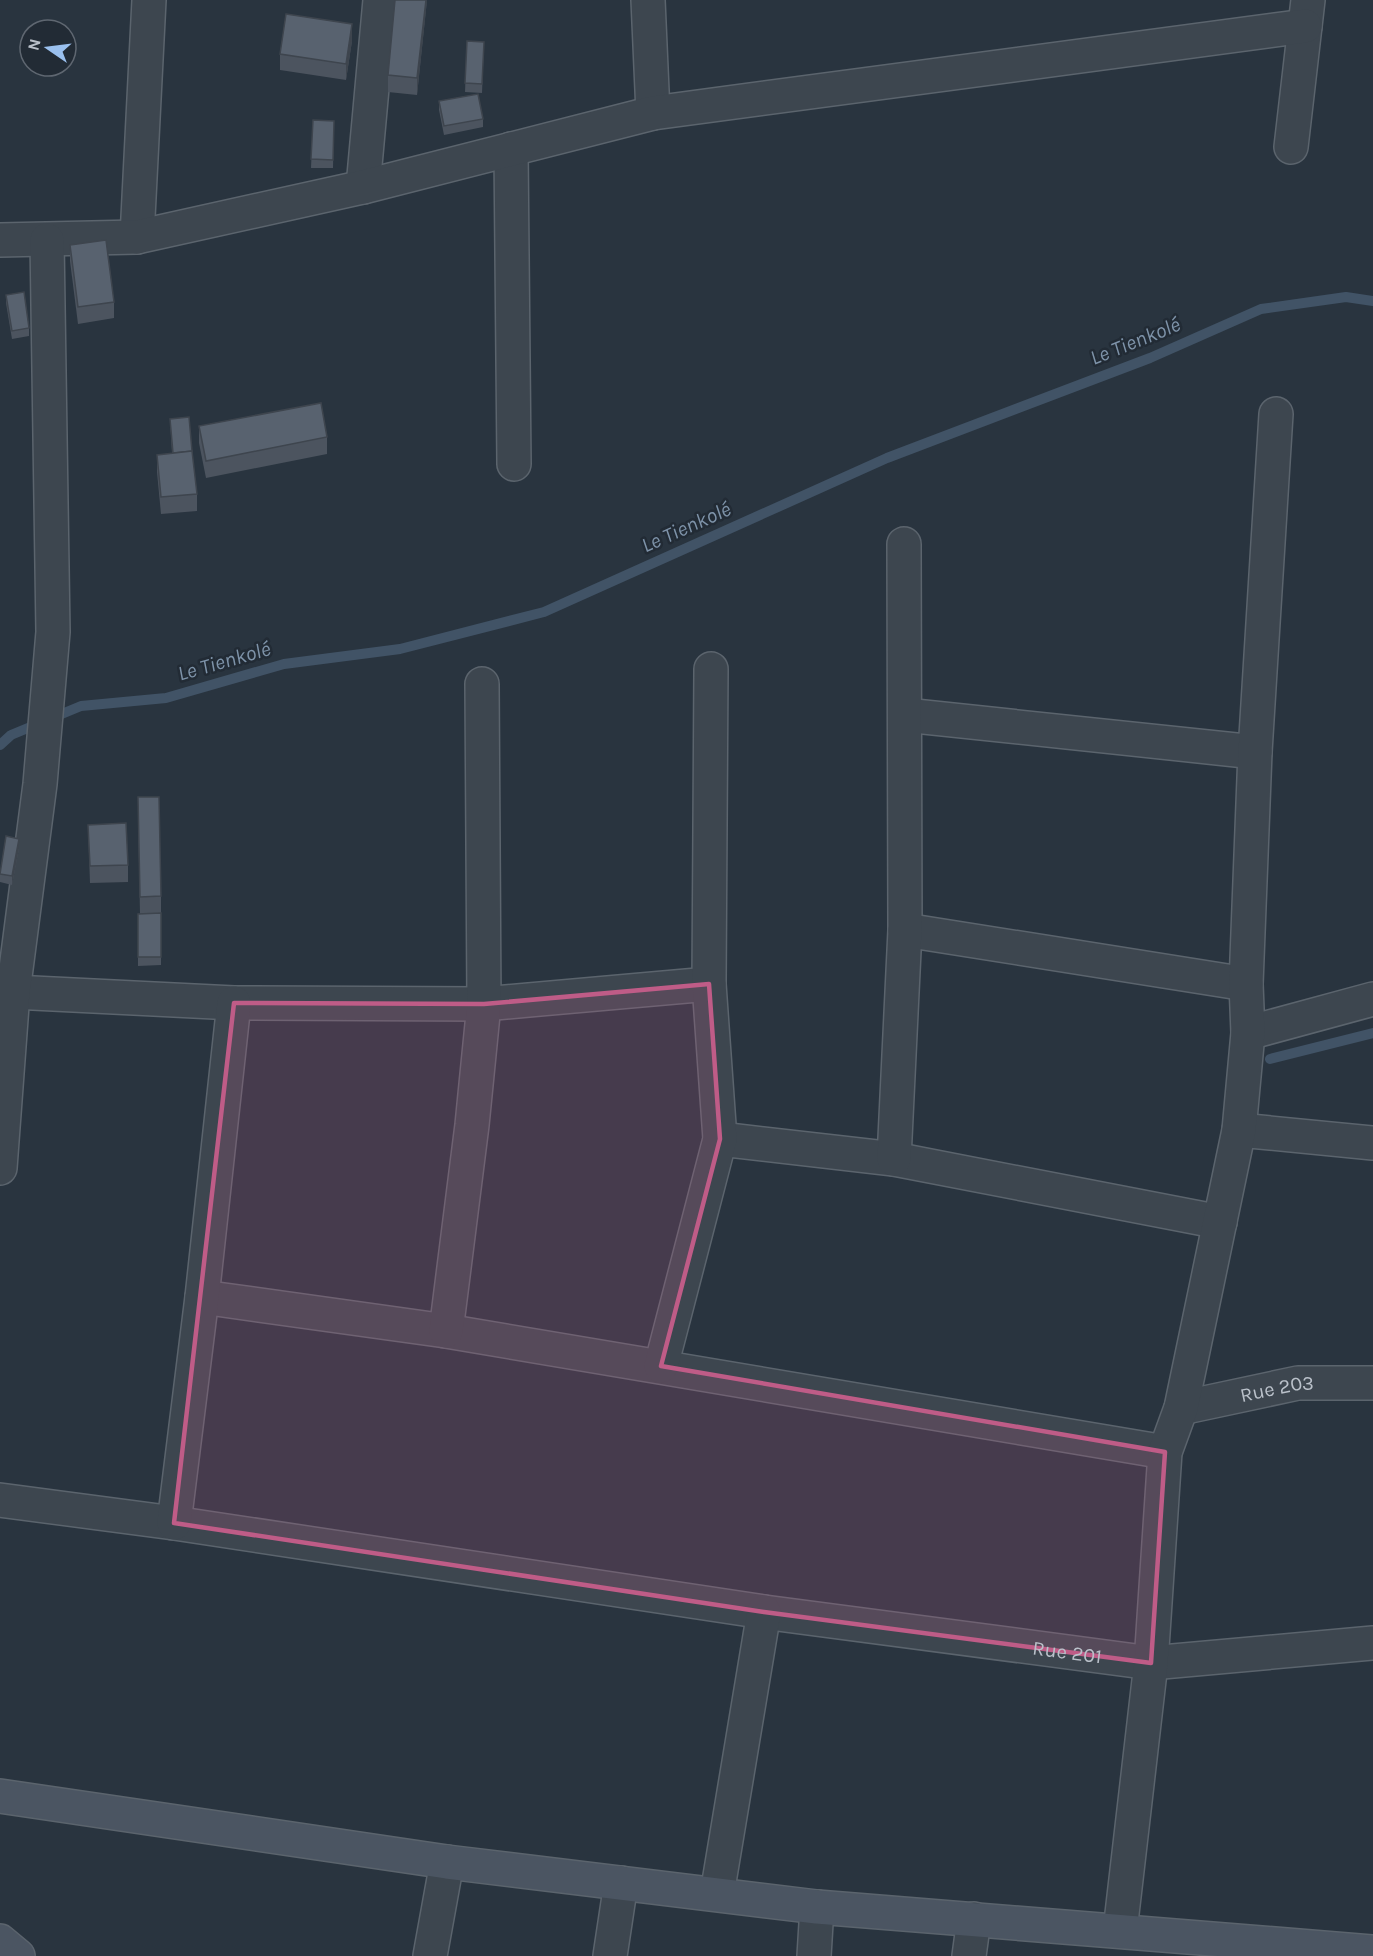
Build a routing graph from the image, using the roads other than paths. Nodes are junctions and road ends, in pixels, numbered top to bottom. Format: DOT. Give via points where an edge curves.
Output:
graph roads {
  1 [pos="149,0"];
  2 [pos="380,0"];
  3 [pos="648,0"];
  4 [pos="1306,13"];
  5 [pos="653,113"];
  6 [pos="1290,147"];
  7 [pos="511,149"];
  8 [pos="363,186"];
  9 [pos="137,237"];
  10 [pos="0,240"];
  11 [pos="47,240"];
  12 [pos="1276,414"];
  13 [pos="514,464"];
  14 [pos="904,544"];
  15 [pos="711,669"];
  16 [pos="482,684"];
  17 [pos="905,715"];
  18 [pos="1255,752"];
  19 [pos="905,930"];
  20 [pos="709,984"];
  21 [pos="1246,984"];
  22 [pos="13,992"];
  23 [pos="1373,999"];
  24 [pos="234,1003"];
  25 [pos="484,1004"];
  26 [pos="1248,1033"];
  27 [pos="1239,1130"];
  28 [pos="720,1139"];
  29 [pos="1373,1143"];
  30 [pos="894,1159"];
  31 [pos="0,1168"];
  32 [pos="1220,1222"];
  33 [pos="202,1297"];
  34 [pos="446,1331"];
  35 [pos="662,1366"];
  36 [pos="1373,1383"];
  37 [pos="1181,1408"];
  38 [pos="1165,1452"];
  39 [pos="0,1500"];
  40 [pos="174,1523"];
  41 [pos="764,1612"];
  42 [pos="1373,1643"];
  43 [pos="1151,1663"];
  44 [pos="0,1796"];
  45 [pos="447,1862"];
  46 [pos="621,1883"];
  47 [pos="717,1894"];
  48 [pos="817,1907"];
  49 [pos="974,1919"];
  50 [pos="1119,1931"];
  51 [pos="0,1941"];
  52 [pos="1150,1944"];
  53 [pos="1373,1952"];
  54 [pos="18,1956"];
  55 [pos="430,1956"];
  56 [pos="610,1956"];
  57 [pos="814,1956"];
  58 [pos="969,1956"];
  1 -- 9 [label="street"];
  2 -- 8 [label="street"];
  3 -- 5 [label="street"];
  4 -- 5 [label="street"];
  4 -- 6 [label="street"];
  5 -- 7 [label="street"];
  7 -- 8 [label="street"];
  7 -- 13 [label="street"];
  8 -- 9 [label="street"];
  9 -- 11 [label="street"];
  10 -- 11 [label="street"];
  11 -- 22 [label="street" via="53,632 40,784"];
  12 -- 18 [label="street"];
  14 -- 17 [label="street"];
  15 -- 20 [label="street"];
  16 -- 25 [label="street"];
  17 -- 18 [label="street"];
  17 -- 19 [label="street"];
  18 -- 21 [label="street"];
  19 -- 21 [label="street"];
  19 -- 30 [label="street"];
  20 -- 25 [label="street"];
  20 -- 28 [label="street"];
  21 -- 26 [label="street"];
  22 -- 24 [label="street"];
  22 -- 31 [label="street"];
  23 -- 26 [label="street"];
  24 -- 25 [label="street"];
  24 -- 33 [label="street"];
  25 -- 34 [label="street"];
  26 -- 27 [label="street"];
  27 -- 29 [label="street"];
  27 -- 32 [label="street"];
  28 -- 30 [label="street"];
  28 -- 35 [label="street"];
  30 -- 32 [label="street"];
  32 -- 37 [label="street"];
  33 -- 34 [label="street"];
  33 -- 40 [label="street"];
  34 -- 35 [label="street"];
  35 -- 38 [label="street"];
  36 -- 37 [label="street, Rue 203" via="1298,1383"];
  37 -- 38 [label="street"];
  38 -- 43 [label="street"];
  39 -- 40 [label="street, Rue 201"];
  40 -- 41 [label="street, Rue 201"];
  41 -- 43 [label="street, Rue 201"];
  41 -- 47 [label="street"];
  42 -- 43 [label="street, Rue 201"];
  43 -- 50 [label="street"];
  44 -- 45 [label="main road"];
  45 -- 46 [label="main road"];
  45 -- 55 [label="street"];
  46 -- 47 [label="main road"];
  46 -- 56 [label="street"];
  47 -- 48 [label="main road"];
  48 -- 49 [label="main road"];
  48 -- 57 [label="street"];
  49 -- 50 [label="main road"];
  49 -- 58 [label="street"];
  50 -- 52 [label="main road"];
  51 -- 54 [label="main road"];
  52 -- 53 [label="main road"];
}
